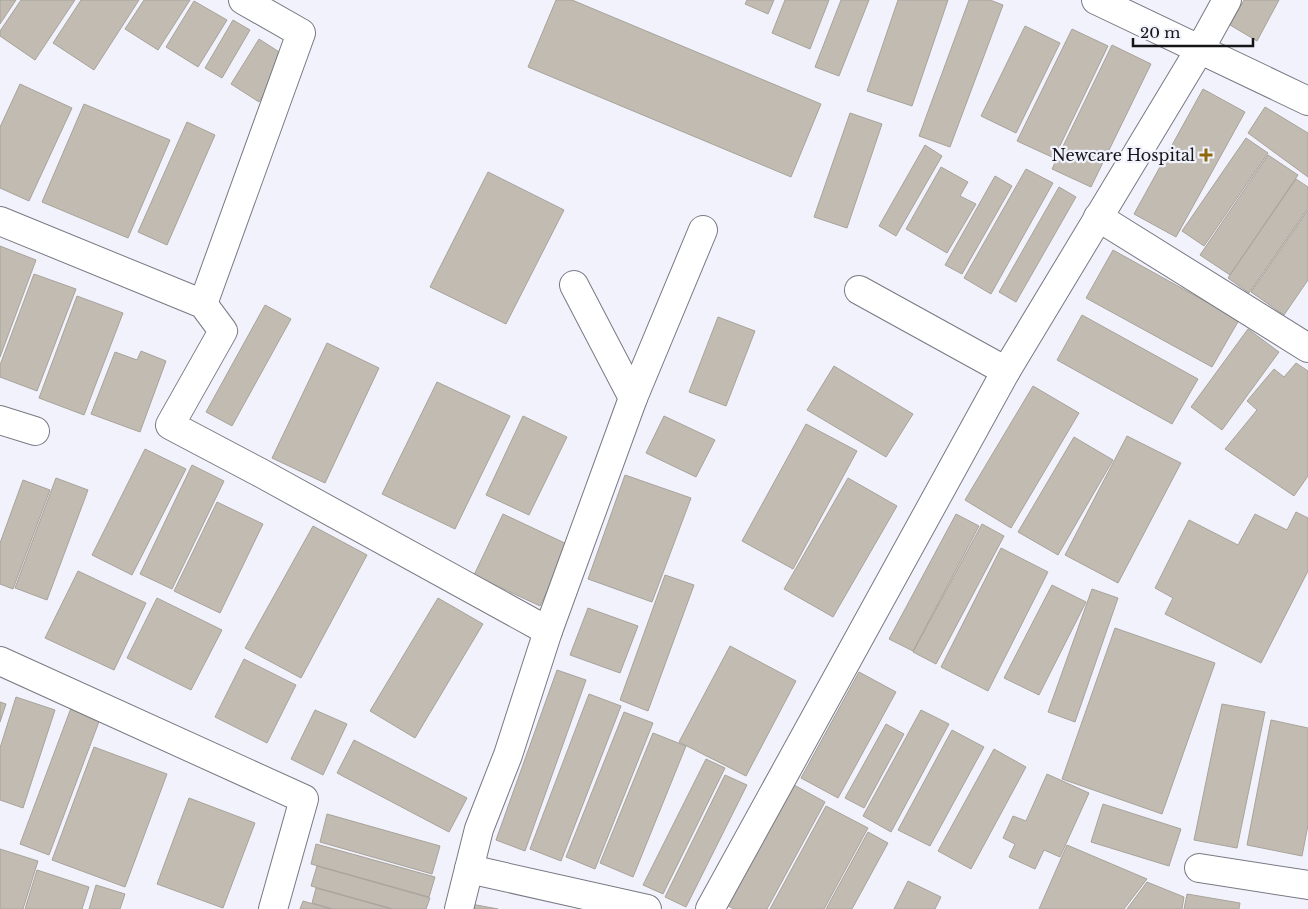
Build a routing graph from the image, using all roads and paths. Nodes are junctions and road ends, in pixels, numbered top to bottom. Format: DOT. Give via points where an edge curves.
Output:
graph roads {
  1 [pos="243,0"];
  2 [pos="1096,0"];
  3 [pos="1226,0"];
  4 [pos="1200,49"];
  5 [pos="1308,101"];
  6 [pos="1098,217"];
  7 [pos="0,221"];
  8 [pos="703,230"];
  9 [pos="574,285"];
  10 [pos="859,290"];
  11 [pos="203,304"];
  12 [pos="1308,348"];
  13 [pos="1006,370"];
  14 [pos="633,398"];
  15 [pos="0,420"];
  16 [pos="35,432"];
  17 [pos="548,631"];
  18 [pos="0,661"];
  19 [pos="1199,868"];
  20 [pos="469,869"];
  21 [pos="1308,885"];
  22 [pos="273,909"];
  23 [pos="460,909"];
  24 [pos="647,909"];
  25 [pos="710,909"];
  1 -- 11 [label="street" via="301,33"];
  2 -- 4 [label="street"];
  3 -- 4 [label="street"];
  4 -- 5 [label="street"];
  4 -- 6 [label="street"];
  6 -- 12 [label="street"];
  6 -- 13 [label="street"];
  7 -- 11 [label="street"];
  8 -- 14 [label="street"];
  9 -- 14 [label="street"];
  10 -- 13 [label="street"];
  11 -- 17 [label="street" via="223,331 170,425"];
  13 -- 25 [label="street"];
  14 -- 17 [label="street"];
  15 -- 16 [label="street"];
  17 -- 20 [label="street" via="508,755 479,829"];
  18 -- 22 [label="street" via="304,799"];
  19 -- 21 [label="street"];
  20 -- 23 [label="street"];
  20 -- 24 [label="street"];
}
